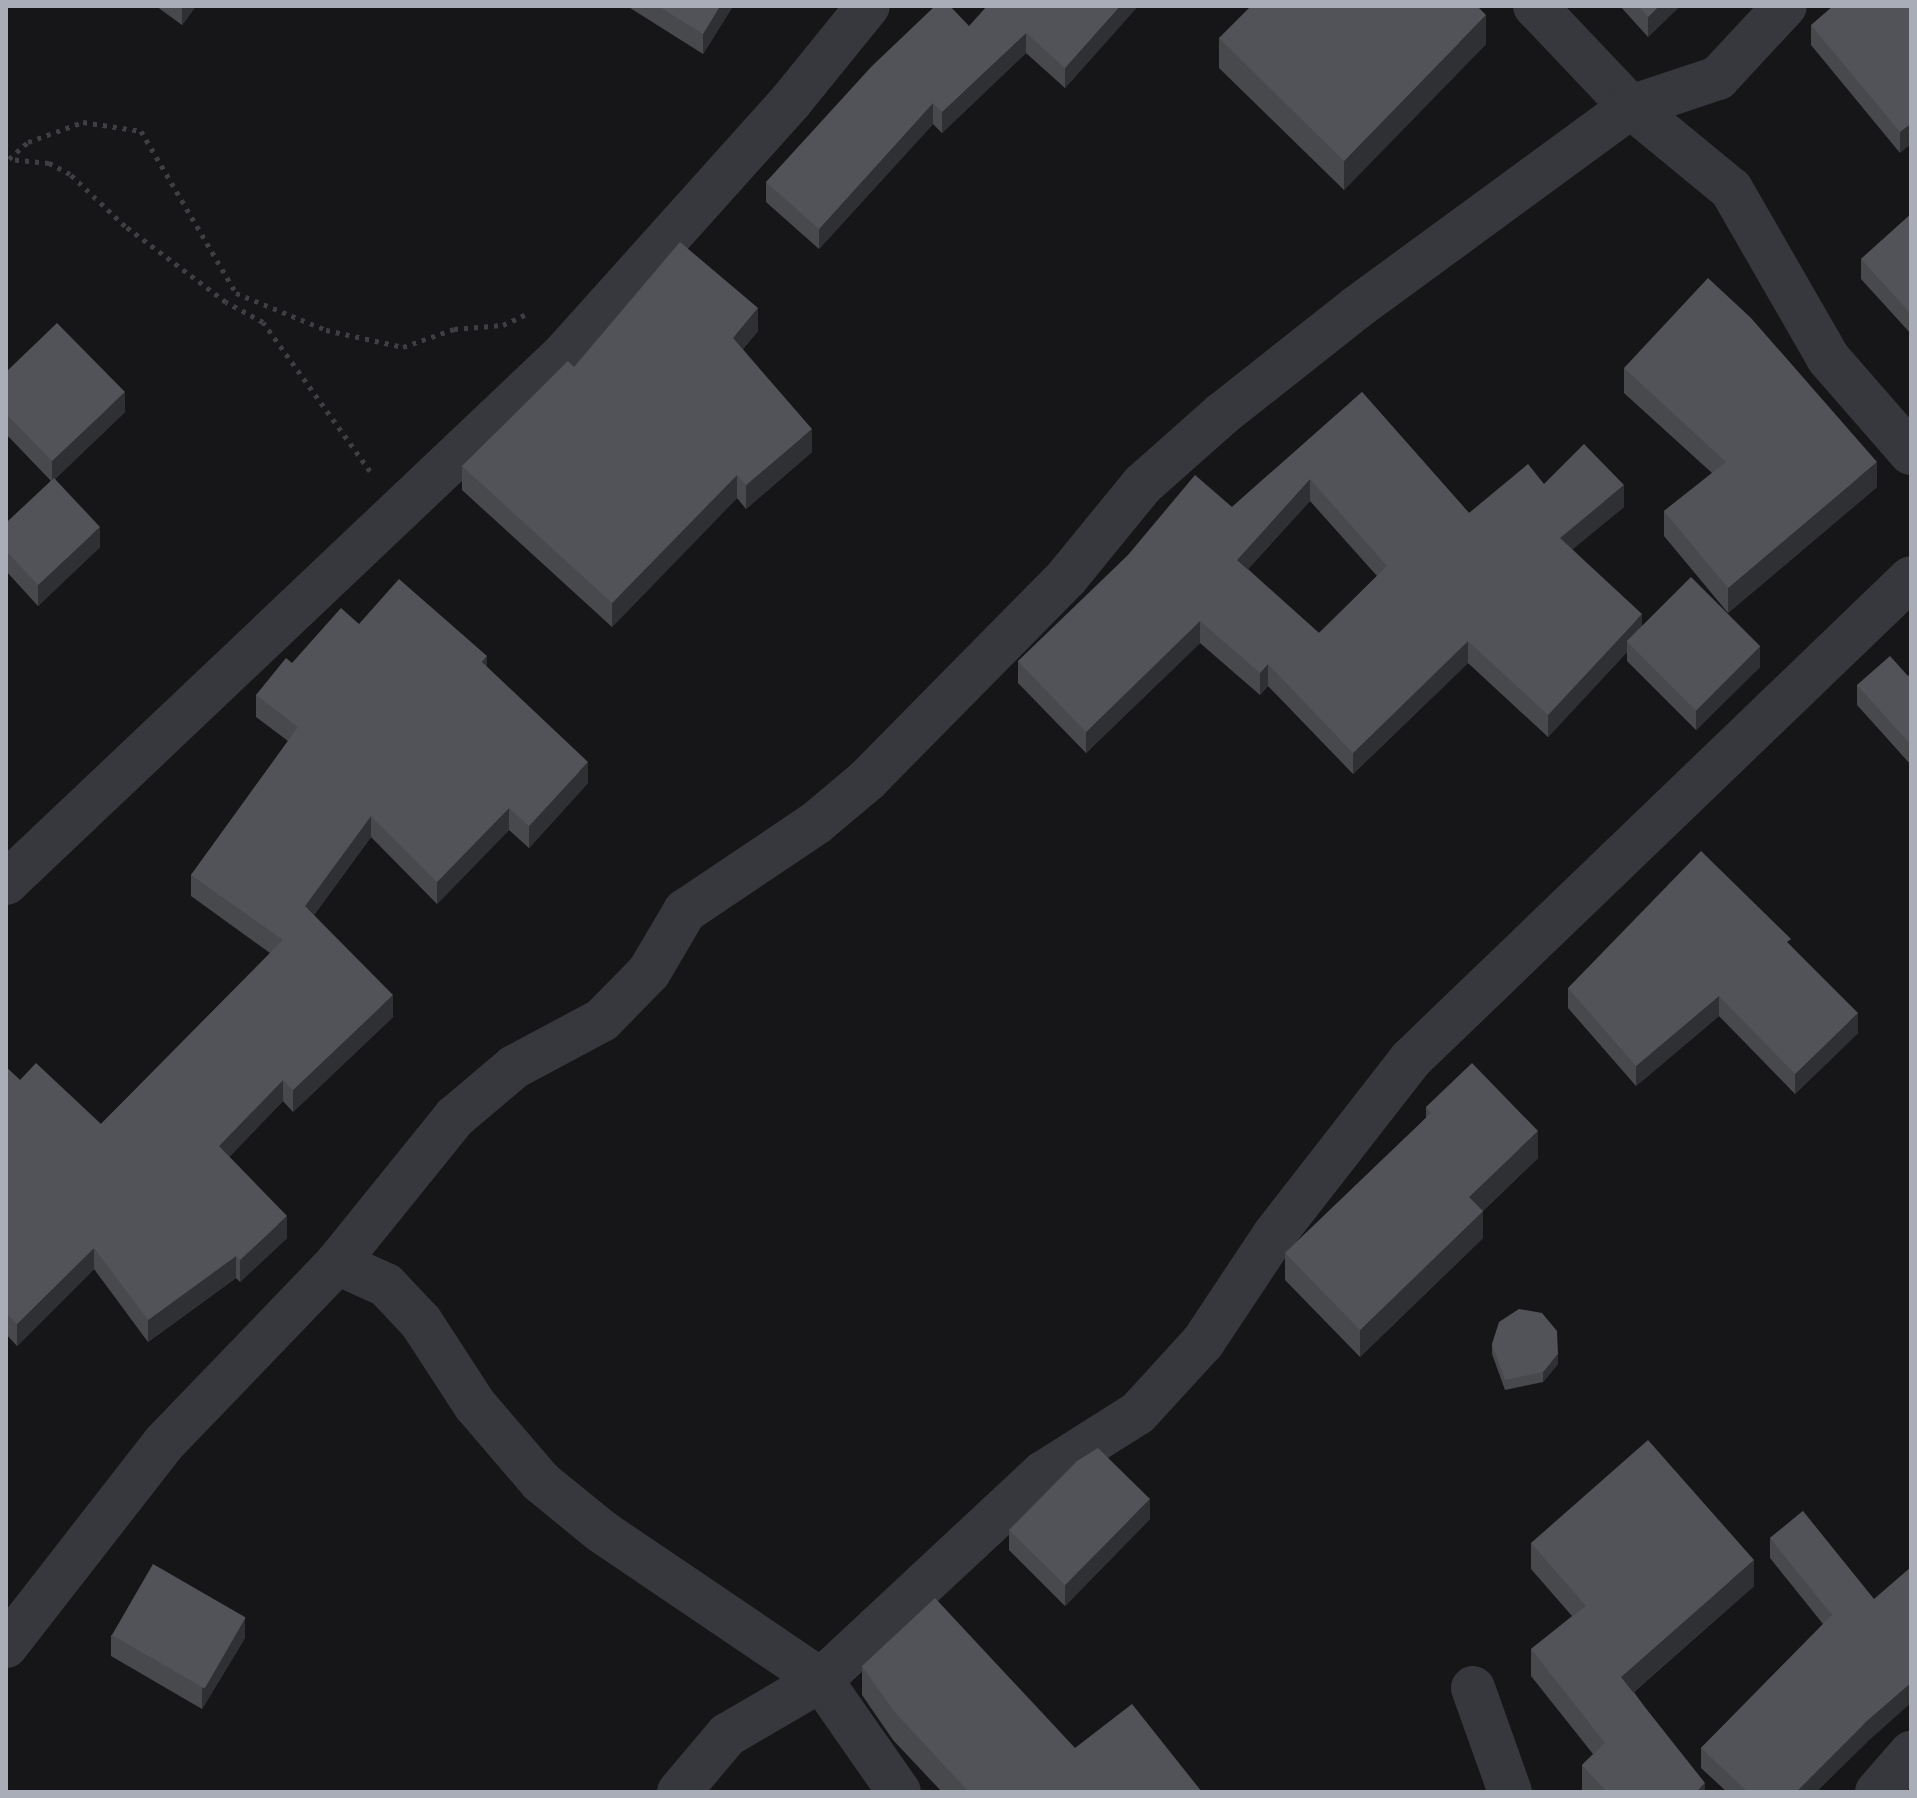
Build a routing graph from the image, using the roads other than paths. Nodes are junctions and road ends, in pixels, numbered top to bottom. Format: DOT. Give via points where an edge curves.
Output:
graph roads {
  1 [pos="868,6"];
  2 [pos="1535,6"];
  3 [pos="1785,6"];
  4 [pos="1631,107"];
  5 [pos="1911,453"];
  6 [pos="1911,578"];
  7 [pos="6,883"];
  8 [pos="337,1263"];
  9 [pos="6,1646"];
  10 [pos="821,1680"];
  11 [pos="1473,1688"];
  12 [pos="1911,1753"];
  13 [pos="679,1792"];
  14 [pos="899,1792"];
  15 [pos="1510,1792"];
  16 [pos="1877,1792"];
  1 -- 7 [label="street" via="791,101 564,354"];
  2 -- 4 [label="street"];
  3 -- 4 [label="street" via="1718,78"];
  4 -- 5 [label="street" via="1731,189 1828,358"];
  4 -- 8 [label="street" via="1356,308 1142,485 1067,577 867,780 816,823 685,911 649,972 602,1020 514,1067 455,1117"];
  6 -- 10 [label="street" via="1410,1060 1274,1235 1203,1342 1138,1413 1043,1473"];
  8 -- 9 [label="street" via="164,1443"];
  8 -- 10 [label="street" via="386,1285 421,1322 475,1405 541,1482 601,1531"];
  10 -- 13 [label="street" via="727,1735"];
  10 -- 14 [label="street"];
  11 -- 15 [label="street"];
  12 -- 16 [label="street"];
}
